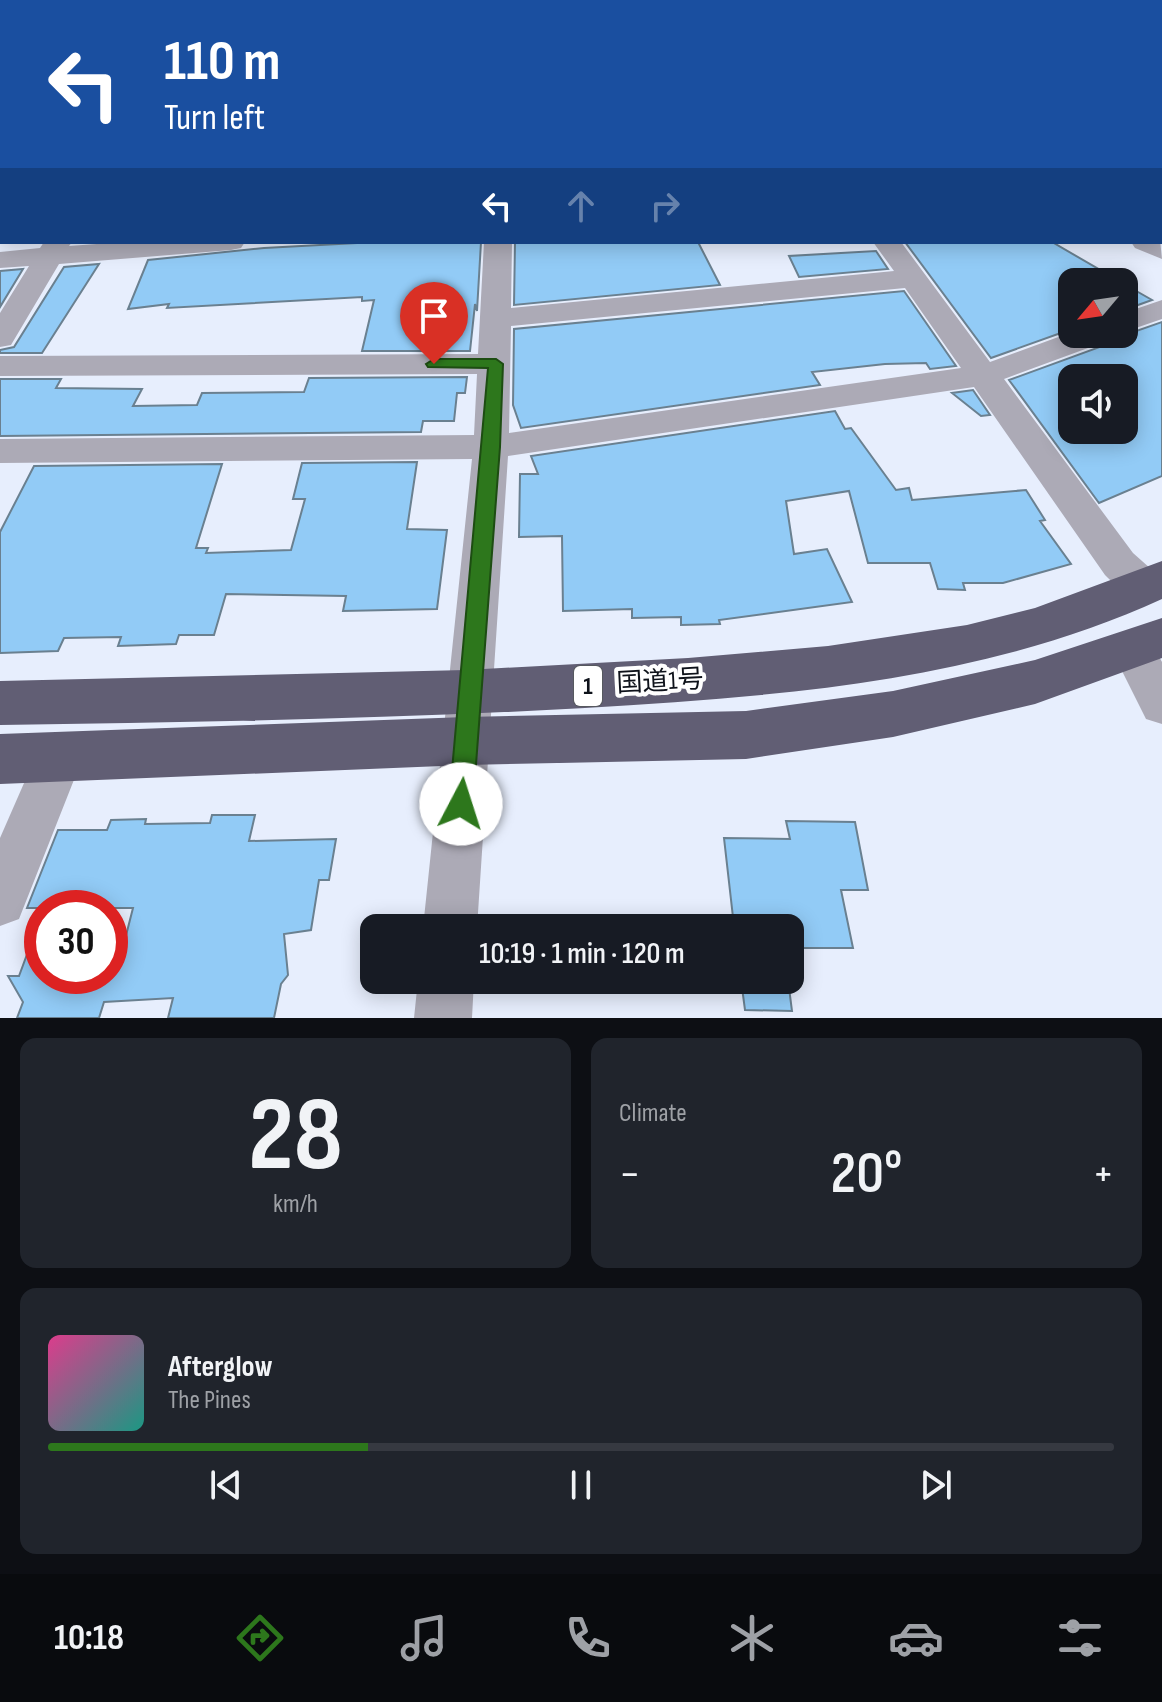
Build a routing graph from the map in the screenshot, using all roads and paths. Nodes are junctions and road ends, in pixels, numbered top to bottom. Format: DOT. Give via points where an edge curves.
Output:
graph roads {
  1 [pos="181,244"];
  2 [pos="498,244"];
  3 [pos="888,244"];
  4 [pos="55,249"];
  5 [pos="0,260"];
  6 [pos="914,278"];
  7 [pos="1162,309"];
  8 [pos="498,318"];
  9 [pos="1138,318"];
  10 [pos="0,338"];
  11 [pos="1058,348"];
  12 [pos="496,364"];
  13 [pos="0,366"];
  14 [pos="985,375"];
  15 [pos="491,447"];
  16 [pos="0,451"];
  17 [pos="1154,584"];
  18 [pos="1148,643"];
  19 [pos="0,703"];
  20 [pos="1162,705"];
  21 [pos="468,717"];
  22 [pos="59,757"];
  23 [pos="0,759"];
  24 [pos="0,900"];
  25 [pos="451,914"];
  26 [pos="445,994"];
  27 [pos="443,1018"];
  1 -- 4 [label="street"];
  2 -- 8 [label="street"];
  3 -- 6 [label="street"];
  4 -- 5 [label="street"];
  4 -- 10 [label="street"];
  6 -- 8 [label="street"];
  6 -- 14 [label="street"];
  7 -- 9 [label="street"];
  8 -- 12 [label="street"];
  11 -- 14 [label="street"];
  12 -- 13 [label="street"];
  12 -- 15 [label="street"];
  14 -- 15 [label="street"];
  14 -- 17 [label="street" via="1119,564"];
  15 -- 16 [label="street"];
  15 -- 21 [label="street"];
  17 -- 21 [label="highway, 国道1号 / 1" via="1060,622 932,652"];
  18 -- 20 [label="street"];
  18 -- 21 [label="highway, 国道1号 / 1" via="1035,682 908,711 760,733"];
  19 -- 21 [label="highway, 国道1号 / 1"];
  21 -- 22 [label="highway, 国道1号 / 1"];
  21 -- 25 [label="street"];
  22 -- 23 [label="highway, 国道1号 / 1"];
  22 -- 24 [label="street"];
  26 -- 27 [label="street"];
}
